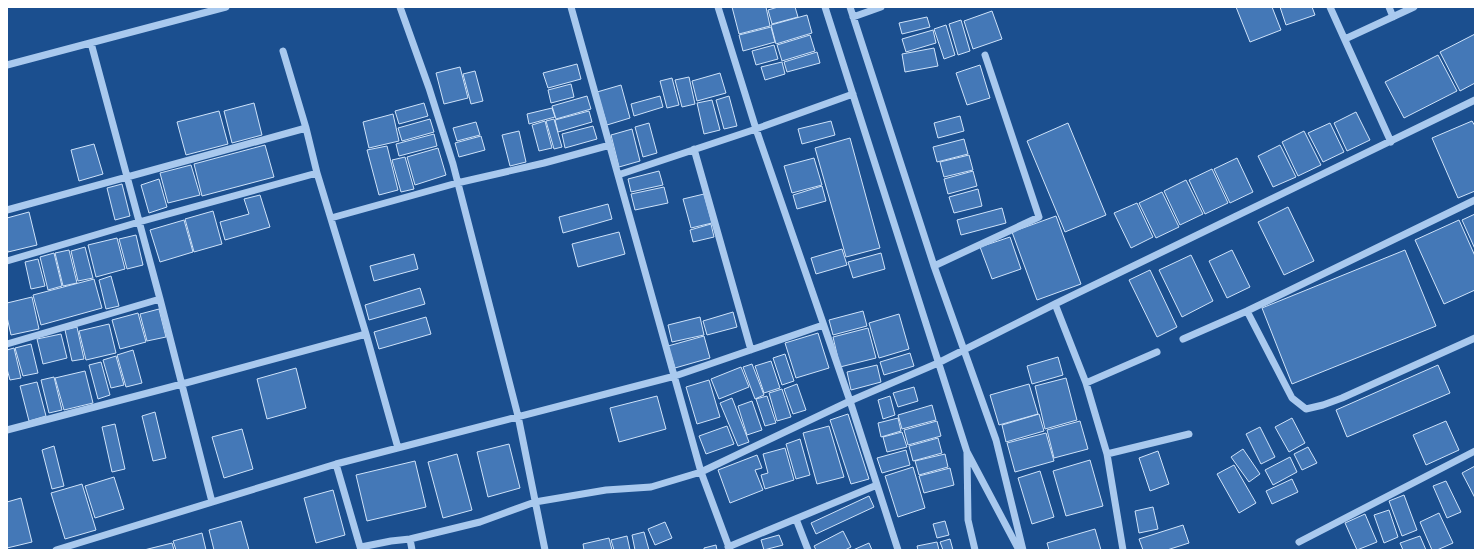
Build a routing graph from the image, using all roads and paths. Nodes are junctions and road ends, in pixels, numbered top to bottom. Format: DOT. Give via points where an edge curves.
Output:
graph roads {
  1 [pos="226,7"];
  2 [pos="400,7"];
  3 [pos="571,7"];
  4 [pos="718,7"];
  5 [pos="825,7"];
  6 [pos="850,7"];
  7 [pos="881,7"];
  8 [pos="1330,7"];
  9 [pos="1389,7"];
  10 [pos="1414,7"];
  11 [pos="853,17"];
  12 [pos="1393,17"];
  13 [pos="1345,39"];
  14 [pos="91,43"];
  15 [pos="284,51"];
  16 [pos="984,55"];
  17 [pos="7,65"];
  18 [pos="852,94"];
  19 [pos="1475,100"];
  20 [pos="306,128"];
  21 [pos="756,129"];
  22 [pos="1391,142"];
  23 [pos="610,145"];
  24 [pos="694,149"];
  25 [pos="317,172"];
  26 [pos="618,175"];
  27 [pos="126,177"];
  28 [pos="457,183"];
  29 [pos="1475,200"];
  30 [pos="7,210"];
  31 [pos="330,218"];
  32 [pos="139,222"];
  33 [pos="7,261"];
  34 [pos="934,266"];
  35 [pos="160,299"];
  36 [pos="1055,304"];
  37 [pos="1247,311"];
  38 [pos="823,325"];
  39 [pos="366,334"];
  40 [pos="1475,338"];
  41 [pos="1183,339"];
  42 [pos="7,344"];
  43 [pos="964,349"];
  44 [pos="751,350"];
  45 [pos="1157,352"];
  46 [pos="938,363"];
  47 [pos="675,376"];
  48 [pos="1086,383"];
  49 [pos="182,384"];
  50 [pos="850,402"];
  51 [pos="518,416"];
  52 [pos="7,430"];
  53 [pos="1189,434"];
  54 [pos="398,448"];
  55 [pos="1475,451"];
  56 [pos="967,452"];
  57 [pos="1107,454"];
  58 [pos="336,464"];
  59 [pos="701,472"];
  60 [pos="877,485"];
  61 [pos="212,502"];
  62 [pos="535,502"];
  63 [pos="796,519"];
  64 [pos="410,539"];
  65 [pos="1299,542"];
  66 [pos="729,548"];
  67 [pos="361,549"];
  68 [pos="56,550"];
  69 [pos="412,550"];
  70 [pos="545,550"];
  71 [pos="808,550"];
  72 [pos="898,550"];
  73 [pos="975,550"];
  74 [pos="1019,550"];
  75 [pos="1023,550"];
  76 [pos="1123,550"];
  1 -- 14 [label="street"];
  2 -- 28 [label="street" via="430,88"];
  3 -- 23 [label="street"];
  4 -- 21 [label="street"];
  5 -- 18 [label="street"];
  6 -- 11 [label="street"];
  7 -- 11 [label="street"];
  8 -- 13 [label="street"];
  9 -- 12 [label="street"];
  10 -- 12 [label="street"];
  11 -- 34 [label="street"];
  12 -- 13 [label="street"];
  13 -- 22 [label="street"];
  14 -- 17 [label="street"];
  14 -- 27 [label="street"];
  15 -- 20 [label="street"];
  16 -- 34 [label="street" via="1039,217"];
  18 -- 21 [label="street"];
  18 -- 46 [label="street"];
  19 -- 22 [label="street"];
  20 -- 25 [label="street"];
  20 -- 27 [label="street"];
  21 -- 24 [label="street"];
  21 -- 38 [label="street"];
  22 -- 36 [label="street"];
  23 -- 26 [label="street"];
  23 -- 28 [label="street"];
  24 -- 26 [label="street"];
  24 -- 44 [label="street"];
  25 -- 31 [label="street"];
  25 -- 32 [label="street"];
  26 -- 47 [label="street"];
  27 -- 30 [label="street"];
  27 -- 32 [label="street"];
  28 -- 31 [label="street"];
  28 -- 51 [label="street"];
  29 -- 37 [label="street"];
  31 -- 39 [label="street"];
  32 -- 33 [label="street"];
  32 -- 35 [label="street"];
  34 -- 43 [label="street"];
  35 -- 42 [label="street"];
  35 -- 49 [label="street"];
  36 -- 43 [label="street"];
  36 -- 48 [label="street"];
  37 -- 40 [label="street" via="1292,398 1306,408 1342,398"];
  37 -- 41 [label="street"];
  38 -- 44 [label="street"];
  38 -- 50 [label="street"];
  39 -- 49 [label="street"];
  39 -- 54 [label="street"];
  43 -- 46 [label="street"];
  43 -- 75 [label="street" via="996,440"];
  44 -- 47 [label="street"];
  45 -- 48 [label="street"];
  46 -- 50 [label="street"];
  46 -- 56 [label="street"];
  47 -- 51 [label="street"];
  47 -- 59 [label="street"];
  48 -- 57 [label="street"];
  49 -- 52 [label="street"];
  49 -- 61 [label="street"];
  50 -- 59 [label="street"];
  50 -- 60 [label="street"];
  51 -- 54 [label="street"];
  51 -- 62 [label="street"];
  53 -- 57 [label="street"];
  54 -- 58 [label="street"];
  55 -- 65 [label="street"];
  56 -- 73 [label="street" via="968,520"];
  56 -- 74 [label="street"];
  57 -- 76 [label="street"];
  58 -- 61 [label="street"];
  58 -- 67 [label="street"];
  59 -- 62 [label="street" via="651,487 606,490"];
  59 -- 66 [label="street"];
  60 -- 63 [label="street"];
  60 -- 72 [label="street"];
  61 -- 68 [label="street"];
  62 -- 64 [label="street" via="480,522"];
  62 -- 70 [label="street"];
  63 -- 66 [label="street"];
  63 -- 71 [label="street"];
  64 -- 67 [label="street"];
  64 -- 69 [label="street"];
}
